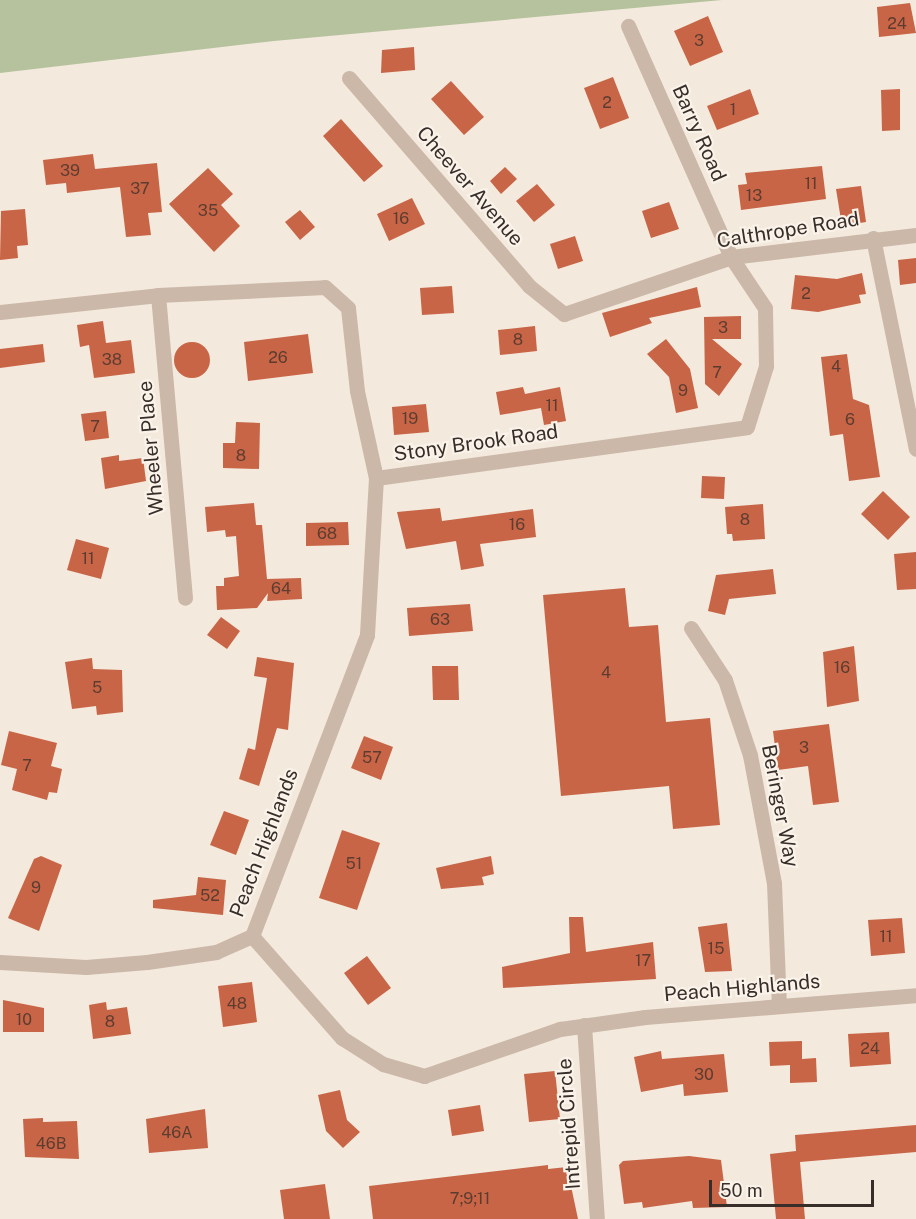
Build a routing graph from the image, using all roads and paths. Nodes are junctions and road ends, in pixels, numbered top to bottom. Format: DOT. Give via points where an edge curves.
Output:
graph roads {
  1 [pos="628,26"];
  2 [pos="349,78"];
  3 [pos="916,235"];
  4 [pos="873,238"];
  5 [pos="731,257"];
  6 [pos="158,295"];
  7 [pos="0,312"];
  8 [pos="566,313"];
  9 [pos="916,449"];
  10 [pos="376,478"];
  11 [pos="185,598"];
  12 [pos="691,628"];
  13 [pos="252,936"];
  14 [pos="0,962"];
  15 [pos="916,995"];
  16 [pos="779,1006"];
  17 [pos="584,1025"];
  18 [pos="597,1219"];
  1 -- 5 [label="street, Barry Road"];
  2 -- 8 [label="street, Cheever Avenue" via="529,286"];
  3 -- 4 [label="street, Calthrope Road"];
  4 -- 5 [label="street, Calthrope Road"];
  4 -- 9 [label="street"];
  5 -- 8 [label="street, Calthrope Road"];
  5 -- 10 [label="street, Stony Brook Road" via="765,308 766,366 747,427"];
  6 -- 7 [label="street, Stony Brook Road"];
  6 -- 10 [label="street, Stony Brook Road" via="325,286 348,308 357,391"];
  6 -- 11 [label="street, Wheeler Place"];
  10 -- 13 [label="street, Peach Highlands" via="368,635"];
  12 -- 16 [label="street, Beringer Way" via="725,680 750,755 774,883"];
  13 -- 14 [label="street" via="216,952 147,962 86,967"];
  13 -- 17 [label="street, Peach Highlands" via="342,1038 383,1064 424,1076 507,1045"];
  15 -- 16 [label="street, Peach Highlands"];
  16 -- 17 [label="street, Peach Highlands"];
  17 -- 18 [label="street, Intrepid Circle"];
}
